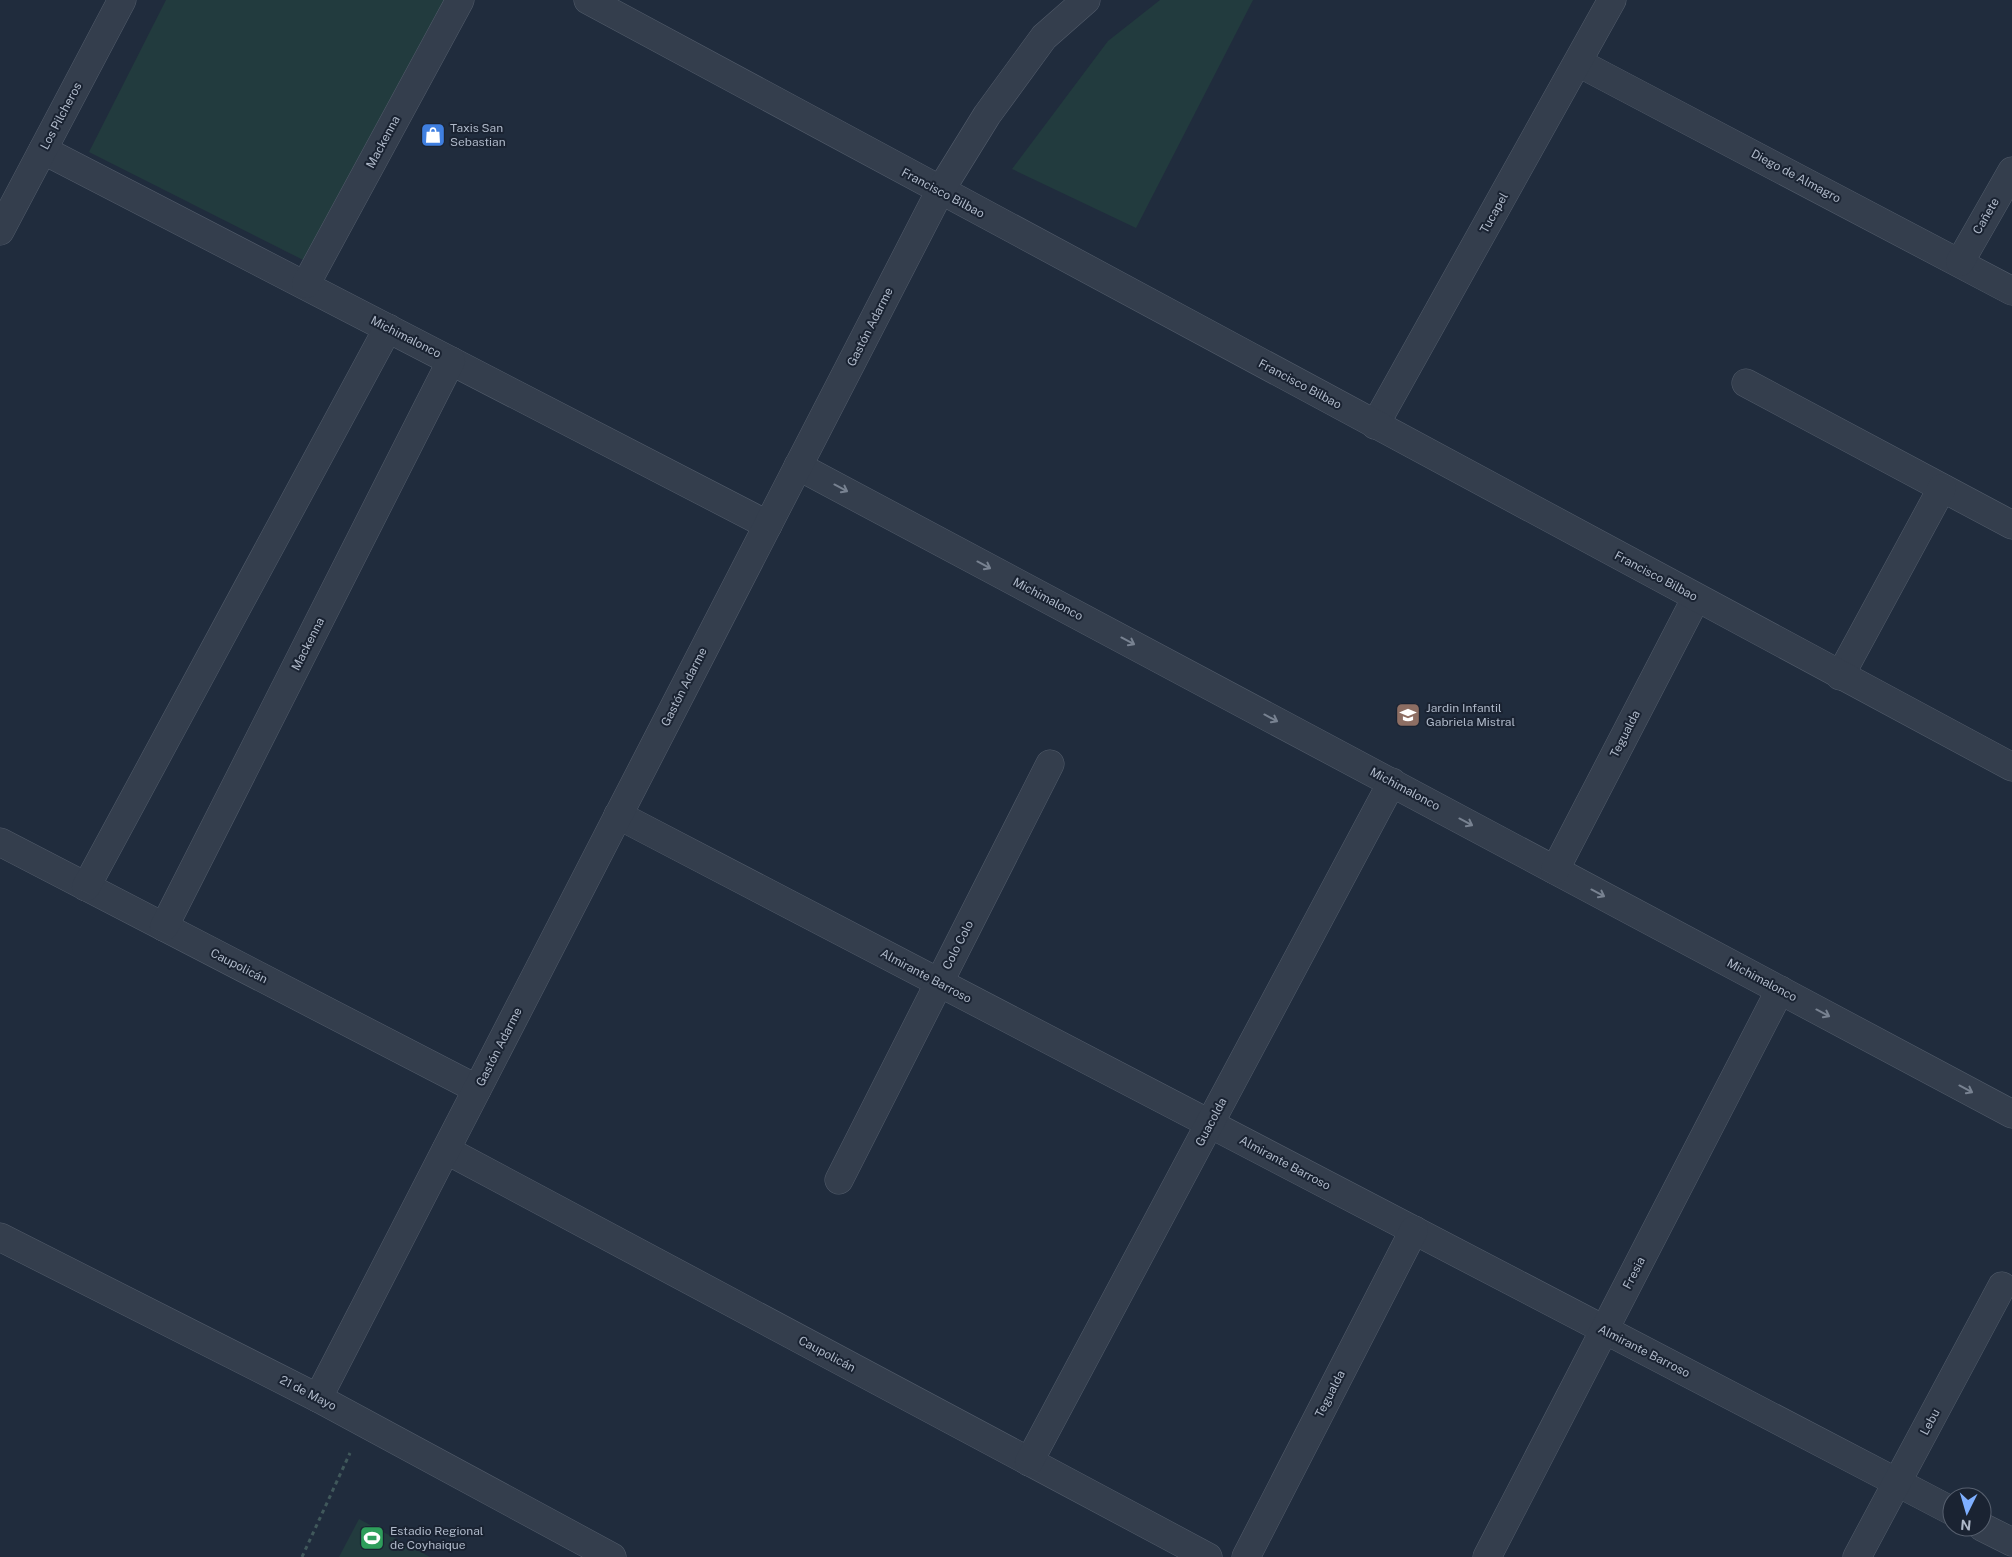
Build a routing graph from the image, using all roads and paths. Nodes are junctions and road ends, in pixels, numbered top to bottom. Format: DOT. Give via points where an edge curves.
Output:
graph roads {
  1 [pos="122,0"];
  2 [pos="460,0"];
  3 [pos="588,0"];
  4 [pos="1086,0"];
  5 [pos="1612,0"];
  6 [pos="1578,63"];
  7 [pos="43,150"];
  8 [pos="2012,170"];
  9 [pos="940,191"];
  10 [pos="0,231"];
  11 [pos="1960,262"];
  12 [pos="306,284"];
  13 [pos="2012,291"];
  14 [pos="388,328"];
  15 [pos="452,361"];
  16 [pos="1746,383"];
  17 [pos="1375,425"];
  18 [pos="798,466"];
  19 [pos="1942,488"];
  20 [pos="768,525"];
  21 [pos="2012,525"];
  22 [pos="1696,598"];
  23 [pos="1840,676"];
  24 [pos="1050,764"];
  25 [pos="2012,767"];
  26 [pos="1392,782"];
  27 [pos="618,815"];
  28 [pos="0,842"];
  29 [pos="1555,870"];
  30 [pos="86,887"];
  31 [pos="164,927"];
  32 [pos="939,982"];
  33 [pos="1780,990"];
  34 [pos="477,1089"];
  35 [pos="2012,1114"];
  36 [pos="1210,1124"];
  37 [pos="446,1150"];
  38 [pos="839,1180"];
  39 [pos="1414,1230"];
  40 [pos="0,1237"];
  41 [pos="2002,1286"];
  42 [pos="1604,1330"];
  43 [pos="318,1398"];
  44 [pos="364,1423"];
  45 [pos="1029,1462"];
  46 [pos="1897,1482"];
  47 [pos="1942,1506"];
  48 [pos="1992,1531"];
  49 [pos="2012,1542"];
  50 [pos="1195,1554"];
  51 [pos="302,1557"];
  52 [pos="612,1557"];
  53 [pos="1246,1557"];
  54 [pos="1488,1557"];
  55 [pos="1857,1557"];
  1 -- 7 [label="street, Los Pilcheros"];
  2 -- 12 [label="street, Mackenna"];
  3 -- 9 [label="street, Francisco Bilbao"];
  4 -- 9 [label="street, Gastón Adarme" via="1044,37 987,115"];
  5 -- 6 [label="street, Tucapel"];
  6 -- 11 [label="street, Diego de Almagro"];
  6 -- 17 [label="street, Tucapel"];
  7 -- 10 [label="street, Los Pilcheros"];
  7 -- 12 [label="street, Michimalonco"];
  8 -- 11 [label="street, Cañete"];
  9 -- 17 [label="street, Francisco Bilbao"];
  9 -- 18 [label="street, Gastón Adarme"];
  11 -- 13 [label="street, Diego de Almagro"];
  12 -- 14 [label="street, Michimalonco"];
  14 -- 15 [label="street, Michimalonco"];
  14 -- 30 [label="street"];
  15 -- 20 [label="street, Michimalonco"];
  15 -- 31 [label="street, Mackenna"];
  16 -- 19 [label="street"];
  17 -- 22 [label="street, Francisco Bilbao"];
  18 -- 20 [label="street, Gastón Adarme"];
  18 -- 26 [label="street, Michimalonco, one-way"];
  19 -- 21 [label="street"];
  19 -- 23 [label="street"];
  20 -- 27 [label="street, Gastón Adarme"];
  22 -- 23 [label="street, Francisco Bilbao"];
  22 -- 29 [label="street, Tegualda"];
  23 -- 25 [label="street, Francisco Bilbao"];
  24 -- 32 [label="street, Colo Colo"];
  26 -- 29 [label="street, Michimalonco, one-way"];
  26 -- 36 [label="street, Guacolda"];
  27 -- 32 [label="street, Almirante Barroso"];
  27 -- 34 [label="street, Gastón Adarme"];
  28 -- 30 [label="street, Caupolicán"];
  29 -- 33 [label="street, Michimalonco, one-way"];
  30 -- 31 [label="street, Caupolicán"];
  31 -- 34 [label="street, Caupolicán"];
  32 -- 36 [label="street, Almirante Barroso"];
  32 -- 38 [label="street, Colo Colo"];
  33 -- 35 [label="street, Michimalonco, one-way"];
  33 -- 42 [label="street, Fresia"];
  34 -- 37 [label="street, Gastón Adarme"];
  36 -- 39 [label="street, Almirante Barroso"];
  36 -- 45 [label="street, Guacolda"];
  37 -- 43 [label="street, Gastón Adarme"];
  37 -- 45 [label="street, Caupolicán"];
  39 -- 42 [label="street, Almirante Barroso"];
  39 -- 53 [label="street, Tegualda"];
  40 -- 43 [label="street, 21 de Mayo"];
  41 -- 46 [label="street, Lebu"];
  42 -- 46 [label="street, Almirante Barroso"];
  42 -- 54 [label="street, Fresia"];
  43 -- 44 [label="street, 21 de Mayo"];
  44 -- 51 [label="path"];
  44 -- 52 [label="street, 21 de Mayo"];
  45 -- 50 [label="street, Caupolicán"];
  46 -- 47 [label="street, Almirante Barroso"];
  46 -- 55 [label="street, Lebu"];
  48 -- 49 [label="street"];
}
